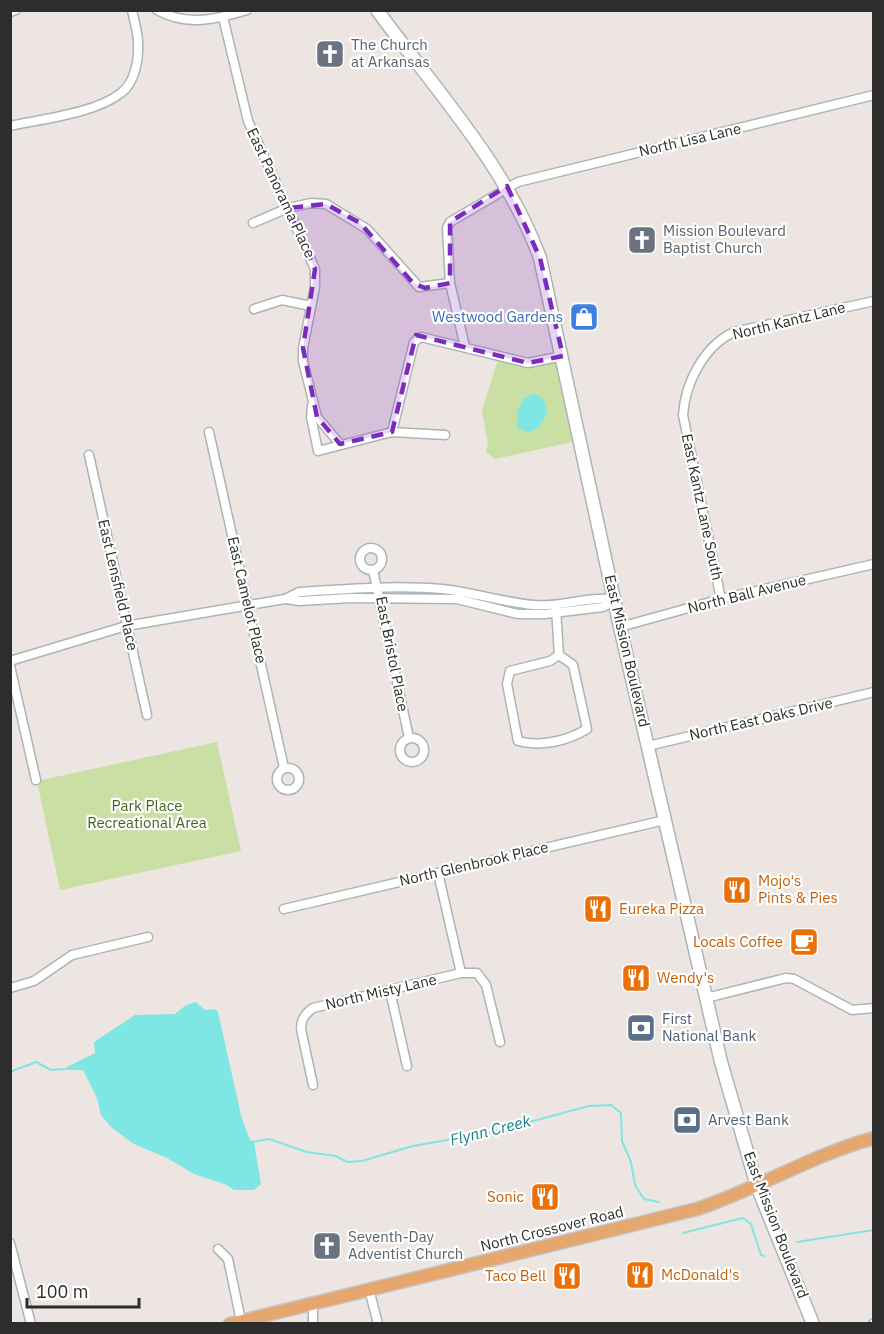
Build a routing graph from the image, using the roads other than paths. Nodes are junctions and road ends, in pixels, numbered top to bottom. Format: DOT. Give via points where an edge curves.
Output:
graph roads {
  1 [pos="16,10"];
  2 [pos="132,10"];
  3 [pos="157,10"];
  4 [pos="247,10"];
  5 [pos="377,10"];
  6 [pos="10,12"];
  7 [pos="223,17"];
  8 [pos="873,95"];
  9 [pos="10,126"];
  10 [pos="507,186"];
  11 [pos="288,208"];
  12 [pos="253,223"];
  13 [pos="450,283"];
  14 [pos="873,301"];
  15 [pos="311,306"];
  16 [pos="254,309"];
  17 [pos="465,347"];
  18 [pos="563,356"];
  19 [pos="312,405"];
  20 [pos="682,415"];
  21 [pos="208,432"];
  22 [pos="392,432"];
  23 [pos="445,435"];
  24 [pos="340,444"];
  25 [pos="89,455"];
  26 [pos="873,564"];
  27 [pos="373,570"];
  28 [pos="380,594"];
  29 [pos="721,599"];
  30 [pos="615,600"];
  31 [pos="249,605"];
  32 [pos="556,610"];
  33 [pos="126,626"];
  34 [pos="620,627"];
  35 [pos="559,655"];
  36 [pos="10,661"];
  37 [pos="10,666"];
  38 [pos="873,692"];
  39 [pos="147,715"];
  40 [pos="409,738"];
  41 [pos="648,746"];
  42 [pos="284,768"];
  43 [pos="36,780"];
  44 [pos="665,820"];
  45 [pos="438,873"];
  46 [pos="284,909"];
  47 [pos="148,937"];
  48 [pos="461,973"];
  49 [pos="10,988"];
  50 [pos="390,991"];
  51 [pos="706,998"];
  52 [pos="873,1008"];
  53 [pos="500,1042"];
  54 [pos="407,1066"];
  55 [pos="314,1084"];
  56 [pos="873,1138"];
  57 [pos="757,1186"];
  58 [pos="10,1243"];
  59 [pos="218,1249"];
  60 [pos="369,1289"];
  61 [pos="313,1303"];
  62 [pos="236,1322"];
  63 [pos="31,1323"];
  64 [pos="314,1323"];
  65 [pos="378,1323"];
  66 [pos="813,1323"];
  1 -- 6 [label="street"];
  2 -- 9 [label="street" via="138,61 123,93 93,106"];
  3 -- 7 [label="street" via="188,20"];
  4 -- 7 [label="street"];
  5 -- 10 [label="main road, East Mission Boulevard"];
  7 -- 11 [label="street, East Panorama Place" via="248,120"];
  8 -- 10 [label="street, North Lisa Lane"];
  10 -- 13 [label="street, North Lisa Lane" via="450,222"];
  10 -- 18 [label="main road, East Mission Boulevard" via="540,258"];
  11 -- 12 [label="street"];
  11 -- 13 [label="street" via="326,204 367,229 419,287"];
  11 -- 15 [label="street, East Panorama Place" via="315,269"];
  13 -- 17 [label="street"];
  14 -- 20 [label="street, North Kantz Lane" via="725,336 709,351 692,379"];
  15 -- 16 [label="street" via="282,300"];
  15 -- 19 [label="street, East Panorama Place" via="303,348"];
  17 -- 18 [label="street" via="528,363"];
  17 -- 22 [label="street" via="426,337 417,339"];
  18 -- 30 [label="main road, East Mission Boulevard"];
  19 -- 24 [label="street, East Panorama Place"];
  19 -- 24 [label="street, East Panorama Place" via="318,451"];
  20 -- 29 [label="street, East Kantz Lane South"];
  21 -- 31 [label="street, East Camelot Place"];
  22 -- 23 [label="street"];
  22 -- 24 [label="street"];
  25 -- 33 [label="street, East Lensfield Place"];
  26 -- 29 [label="street, North Ball Avenue"];
  27 -- 28 [label="street, East Bristol Place"];
  28 -- 31 [label="street" via="298,592 285,599"];
  28 -- 32 [label="street" via="438,589"];
  28 -- 40 [label="street, East Bristol Place"];
  29 -- 34 [label="street, North Ball Avenue"];
  30 -- 32 [label="street" via="601,597"];
  30 -- 34 [label="main road, East Mission Boulevard"];
  31 -- 33 [label="street"];
  31 -- 42 [label="street, East Camelot Place"];
  32 -- 35 [label="street"];
  33 -- 36 [label="street"];
  33 -- 39 [label="street, East Lensfield Place"];
  34 -- 41 [label="main road, East Mission Boulevard"];
  35 -- 35 [label="street" via="573,665 587,729 574,736 533,745 518,741 507,684 510,671"];
  37 -- 43 [label="street"];
  38 -- 41 [label="street, North East Oaks Drive"];
  41 -- 44 [label="main road, East Mission Boulevard"];
  44 -- 45 [label="street, North Glenbrook Place"];
  44 -- 51 [label="main road, East Mission Boulevard"];
  45 -- 46 [label="street, North Glenbrook Place"];
  45 -- 48 [label="street"];
  47 -- 49 [label="street" via="72,955 34,981"];
  48 -- 50 [label="street, North Misty Lane"];
  48 -- 53 [label="street" via="477,973 486,985"];
  50 -- 54 [label="street"];
  50 -- 55 [label="street, North Misty Lane" via="313,1008 304,1017 301,1029"];
  51 -- 52 [label="street" via="786,978 852,1010"];
  51 -- 57 [label="main road, East Mission Boulevard"];
  56 -- 57 [label="main road, North Crossover Road" via="830,1152"];
  57 -- 60 [label="main road, North Crossover Road" via="697,1209"];
  57 -- 66 [label="main road, East Mission Boulevard"];
  58 -- 63 [label="street"];
  59 -- 62 [label="street" via="228,1259"];
  60 -- 61 [label="main road, North Crossover Road"];
  60 -- 65 [label="street"];
  61 -- 62 [label="main road, North Crossover Road"];
  61 -- 64 [label="street"];
}
